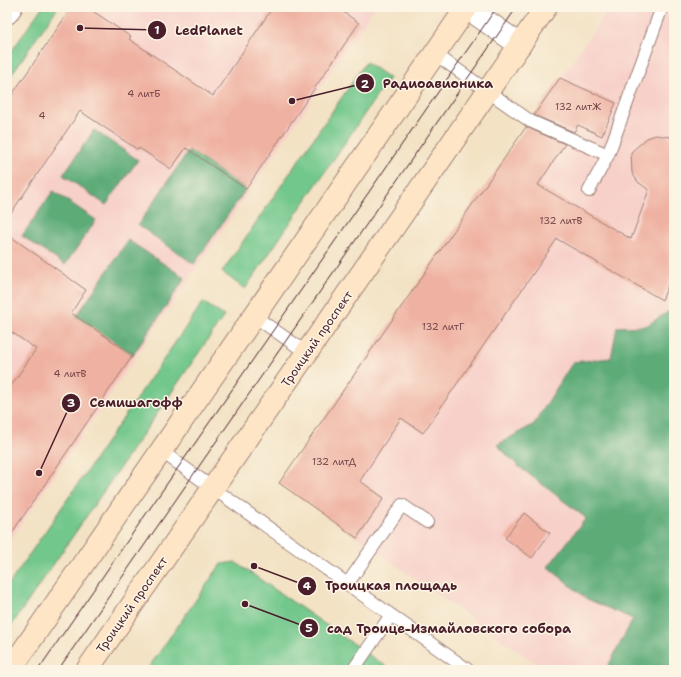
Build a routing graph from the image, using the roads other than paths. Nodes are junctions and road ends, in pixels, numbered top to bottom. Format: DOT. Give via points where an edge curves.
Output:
graph roads {
  1 [pos="11,7"];
  2 [pos="467,7"];
  3 [pos="546,7"];
  4 [pos="662,7"];
  5 [pos="7,13"];
  6 [pos="520,45"];
  7 [pos="435,54"];
  8 [pos="488,91"];
  9 [pos="608,155"];
  10 [pos="589,191"];
  11 [pos="254,316"];
  12 [pos="307,353"];
  13 [pos="160,451"];
  14 [pos="213,488"];
  15 [pos="426,522"];
  16 [pos="348,583"];
  17 [pos="391,615"];
  18 [pos="10,670"];
  19 [pos="87,670"];
  20 [pos="353,670"];
  21 [pos="468,670"];
  1 -- 5 [label="street"];
  2 -- 6 [label="street"];
  2 -- 7 [label="main road"];
  3 -- 6 [label="main road, Троицкий проспект"];
  4 -- 9 [label="lane"];
  6 -- 8 [label="main road, Троицкий проспект"];
  7 -- 8 [label="lane"];
  7 -- 11 [label="main road"];
  8 -- 9 [label="lane" via="530,121"];
  8 -- 12 [label="main road, Троицкий проспект"];
  9 -- 10 [label="lane"];
  11 -- 12 [label="lane"];
  11 -- 13 [label="main road"];
  12 -- 14 [label="main road, Троицкий проспект"];
  13 -- 14 [label="lane"];
  13 -- 18 [label="main road"];
  14 -- 16 [label="lane"];
  14 -- 19 [label="main road, Троицкий проспект"];
  15 -- 16 [label="lane" via="402,506"];
  16 -- 17 [label="lane"];
  17 -- 20 [label="lane"];
  17 -- 21 [label="lane"];
}
